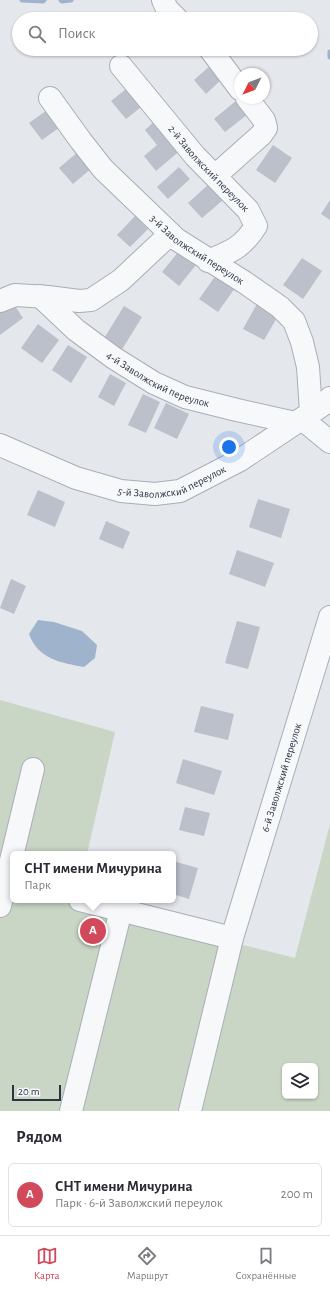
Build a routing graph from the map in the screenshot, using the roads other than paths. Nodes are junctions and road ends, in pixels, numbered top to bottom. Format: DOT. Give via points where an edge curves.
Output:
graph roads {
  1 [pos="163,0"];
  2 [pos="170,12"];
  3 [pos="215,56"];
  4 [pos="121,66"];
  5 [pos="234,81"];
  6 [pos="50,98"];
  7 [pos="252,104"];
  8 [pos="214,176"];
  9 [pos="170,234"];
  10 [pos="208,261"];
  11 [pos="40,296"];
  12 [pos="0,301"];
  13 [pos="330,398"];
  14 [pos="303,418"];
  15 [pos="330,442"];
  16 [pos="0,445"];
  17 [pos="330,617"];
  18 [pos="33,769"];
  19 [pos="16,851"];
  20 [pos="10,882"];
  21 [pos="92,903"];
  22 [pos="0,906"];
  23 [pos="121,910"];
  24 [pos="232,938"];
  25 [pos="71,1111"];
  26 [pos="190,1111"];
  1 -- 2 [label="street"];
  3 -- 5 [label="street"];
  4 -- 8 [label="street, 2-й Заволжский переулок"];
  6 -- 9 [label="street, 3-й Заволжский переулок" via="103,169"];
  7 -- 8 [label="street" via="264,120 266,128"];
  8 -- 10 [label="street, 2-й Заволжский переулок" via="248,210 256,226 249,238 234,250"];
  9 -- 10 [label="street, 3-й Заволжский переулок"];
  9 -- 11 [label="street" via="121,280 91,300"];
  10 -- 14 [label="street, 3-й Заволжский переулок" via="280,307 294,322 308,367"];
  11 -- 12 [label="street" via="15,295"];
  11 -- 14 [label="street, 4-й Заволжский переулок" via="76,330 154,383 185,397"];
  13 -- 14 [label="street, 5-й Заволжский переулок"];
  14 -- 15 [label="street"];
  14 -- 16 [label="street, 5-й Заволжский переулок" via="240,460 180,491 155,494 121,491 76,478"];
  17 -- 24 [label="street, 6-й Заволжский переулок"];
  18 -- 19 [label="street"];
  20 -- 22 [label="street"];
  21 -- 23 [label="street"];
  23 -- 24 [label="street"];
  23 -- 25 [label="street"];
  24 -- 26 [label="street, 6-й Заволжский переулок"];
}
